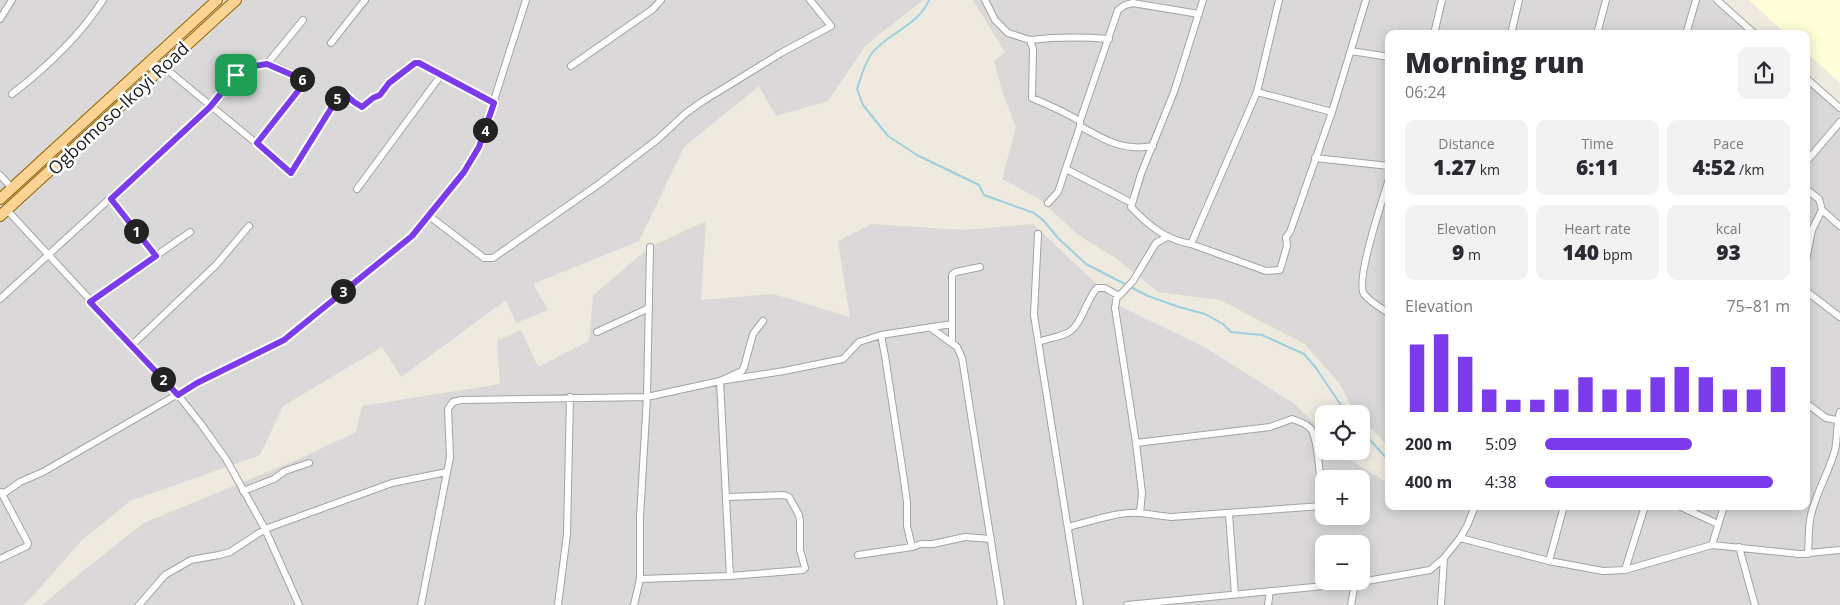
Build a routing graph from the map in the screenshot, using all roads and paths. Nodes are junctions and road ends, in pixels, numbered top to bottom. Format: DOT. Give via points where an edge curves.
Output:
graph roads {
  1 [pos="12,0"];
  2 [pos="103,0"];
  3 [pos="217,0"];
  4 [pos="236,0"];
  5 [pos="365,0"];
  6 [pos="526,0"];
  7 [pos="660,0"];
  8 [pos="810,0"];
  9 [pos="985,0"];
  10 [pos="1203,0"];
  11 [pos="1279,0"];
  12 [pos="1366,0"];
  13 [pos="1442,0"];
  14 [pos="1520,0"];
  15 [pos="1606,0"];
  16 [pos="1696,0"];
  17 [pos="1717,0"];
  18 [pos="1199,14"];
  19 [pos="0,19"];
  20 [pos="303,20"];
  21 [pos="1435,30"];
  22 [pos="1512,30"];
  23 [pos="1598,30"];
  24 [pos="1687,30"];
  25 [pos="1751,30"];
  26 [pos="1109,39"];
  27 [pos="1030,40"];
  28 [pos="331,43"];
  29 [pos="1351,51"];
  30 [pos="1385,56"];
  31 [pos="267,64"];
  32 [pos="163,66"];
  33 [pos="571,66"];
  34 [pos="441,75"];
  35 [pos="1810,82"];
  36 [pos="1257,92"];
  37 [pos="12,94"];
  38 [pos="494,103"];
  39 [pos="210,107"];
  40 [pos="1840,108"];
  41 [pos="1332,112"];
  42 [pos="1840,122"];
  43 [pos="1080,123"];
  44 [pos="257,143"];
  45 [pos="1153,146"];
  46 [pos="1810,157"];
  47 [pos="1315,158"];
  48 [pos="1385,166"];
  49 [pos="1066,169"];
  50 [pos="0,175"];
  51 [pos="12,188"];
  52 [pos="357,189"];
  53 [pos="1810,191"];
  54 [pos="1385,193"];
  55 [pos="0,199"];
  56 [pos="111,199"];
  57 [pos="1048,203"];
  58 [pos="1132,203"];
  59 [pos="1822,210"];
  60 [pos="3,213"];
  61 [pos="428,216"];
  62 [pos="249,226"];
  63 [pos="1840,226"];
  64 [pos="190,232"];
  65 [pos="1038,234"];
  66 [pos="1166,237"];
  67 [pos="1810,240"];
  68 [pos="1191,244"];
  69 [pos="650,247"];
  70 [pos="49,256"];
  71 [pos="156,256"];
  72 [pos="980,267"];
  73 [pos="1810,294"];
  74 [pos="1117,295"];
  75 [pos="0,299"];
  76 [pos="90,302"];
  77 [pos="649,308"];
  78 [pos="1385,310"];
  79 [pos="1840,317"];
  80 [pos="763,321"];
  81 [pos="952,324"];
  82 [pos="931,328"];
  83 [pos="597,332"];
  84 [pos="880,335"];
  85 [pos="952,342"];
  86 [pos="1038,342"];
  87 [pos="131,346"];
  88 [pos="720,380"];
  89 [pos="178,395"];
  90 [pos="570,397"];
  91 [pos="647,397"];
  92 [pos="1810,406"];
  93 [pos="1840,412"];
  94 [pos="1837,420"];
  95 [pos="1136,443"];
  96 [pos="309,463"];
  97 [pos="447,472"];
  98 [pos="243,491"];
  99 [pos="1,493"];
  100 [pos="727,496"];
  101 [pos="1473,510"];
  102 [pos="1563,510"];
  103 [pos="1644,510"];
  104 [pos="1688,510"];
  105 [pos="1723,510"];
  106 [pos="1140,513"];
  107 [pos="1229,514"];
  108 [pos="1718,524"];
  109 [pos="1068,527"];
  110 [pos="265,529"];
  111 [pos="1460,538"];
  112 [pos="991,539"];
  113 [pos="1712,545"];
  114 [pos="912,547"];
  115 [pos="1738,547"];
  116 [pos="1840,550"];
  117 [pos="1808,554"];
  118 [pos="858,555"];
  119 [pos="1444,558"];
  120 [pos="0,559"];
  121 [pos="1549,561"];
  122 [pos="1625,570"];
  123 [pos="730,576"];
  124 [pos="640,579"];
  125 [pos="1370,580"];
  126 [pos="1315,586"];
  127 [pos="1270,590"];
  128 [pos="1353,590"];
  129 [pos="1235,595"];
  130 [pos="1171,603"];
  131 [pos="139,605"];
  132 [pos="299,605"];
  133 [pos="421,605"];
  134 [pos="558,605"];
  135 [pos="634,605"];
  136 [pos="1001,605"];
  137 [pos="1080,605"];
  138 [pos="1127,605"];
  139 [pos="1268,605"];
  140 [pos="1352,605"];
  141 [pos="1441,605"];
  142 [pos="1755,605"];
  1 -- 19 [label="street"];
  2 -- 37 [label="street" via="82,30 38,74"];
  3 -- 51 [label="main road, Ogbomoso-Ikoyi Road"];
  4 -- 32 [label="main road, Ogbomoso-Ikoyi Road"];
  5 -- 28 [label="street"];
  6 -- 38 [label="street"];
  7 -- 33 [label="street" via="649,12"];
  8 -- 61 [label="street" via="831,26 703,101 599,184 493,258 484,258"];
  9 -- 27 [label="street" via="995,20 1008,32"];
  10 -- 18 [label="street"];
  11 -- 36 [label="street"];
  12 -- 29 [label="street"];
  13 -- 21 [label="street"];
  14 -- 22 [label="street"];
  15 -- 23 [label="street"];
  16 -- 24 [label="street"];
  17 -- 25 [label="street"];
  18 -- 26 [label="street" via="1133,3 1125,5 1118,10"];
  18 -- 45 [label="street"];
  20 -- 31 [label="street"];
  26 -- 27 [label="street"];
  26 -- 43 [label="street"];
  27 -- 43 [label="street" via="1033,49 1032,98 1055,107"];
  29 -- 30 [label="street"];
  29 -- 41 [label="street"];
  31 -- 39 [label="street" via="248,67 236,75"];
  31 -- 44 [label="street" via="306,81"];
  32 -- 39 [label="street"];
  32 -- 60 [label="main road, Ogbomoso-Ikoyi Road"];
  34 -- 38 [label="street"];
  34 -- 44 [label="street" via="415,63 362,107 345,94 340,94 291,173"];
  34 -- 52 [label="street"];
  35 -- 40 [label="street"];
  36 -- 41 [label="street"];
  36 -- 68 [label="street"];
  38 -- 61 [label="street" via="479,147 464,172"];
  39 -- 44 [label="street"];
  39 -- 56 [label="street"];
  41 -- 47 [label="street"];
  42 -- 46 [label="street"];
  43 -- 45 [label="street" via="1098,136 1121,145 1134,148"];
  43 -- 49 [label="street"];
  45 -- 58 [label="street"];
  47 -- 48 [label="street"];
  47 -- 68 [label="street" via="1286,237 1287,246 1280,270 1266,271"];
  49 -- 57 [label="street" via="1058,192"];
  49 -- 58 [label="street"];
  50 -- 51 [label="street"];
  51 -- 55 [label="main road, Ogbomoso-Ikoyi Road"];
  53 -- 59 [label="street" via="1819,199"];
  54 -- 78 [label="street" via="1361,288 1370,300"];
  56 -- 70 [label="street"];
  56 -- 71 [label="street"];
  58 -- 66 [label="street" via="1130,207"];
  59 -- 63 [label="street"];
  59 -- 67 [label="street"];
  60 -- 70 [label="street"];
  61 -- 89 [label="street" via="412,236 284,340"];
  62 -- 87 [label="street" via="216,265"];
  64 -- 71 [label="street"];
  65 -- 86 [label="street" via="1034,315"];
  66 -- 68 [label="street"];
  66 -- 74 [label="street" via="1156,243 1133,281"];
  69 -- 77 [label="street"];
  70 -- 75 [label="street"];
  70 -- 76 [label="street"];
  71 -- 76 [label="street"];
  72 -- 81 [label="street" via="952,275"];
  73 -- 79 [label="street"];
  74 -- 86 [label="street" via="1098,288 1070,332"];
  74 -- 95 [label="street" via="1115,308"];
  76 -- 87 [label="street"];
  77 -- 83 [label="street"];
  77 -- 91 [label="street"];
  80 -- 88 [label="street" via="753,334 742,371"];
  81 -- 82 [label="street"];
  81 -- 85 [label="street"];
  82 -- 84 [label="street"];
  82 -- 85 [label="street"];
  84 -- 88 [label="street" via="859,342 844,359 784,372"];
  84 -- 114 [label="street"];
  85 -- 112 [label="street" via="962,358"];
  86 -- 109 [label="street"];
  87 -- 89 [label="street"];
  88 -- 91 [label="street"];
  88 -- 100 [label="street"];
  89 -- 98 [label="street" via="226,459"];
  89 -- 99 [label="street"];
  90 -- 91 [label="street"];
  90 -- 97 [label="street" via="453,402 448,409 450,457"];
  90 -- 134 [label="street" via="567,534"];
  91 -- 124 [label="street"];
  92 -- 94 [label="street" via="1826,418"];
  93 -- 94 [label="street"];
  94 -- 117 [label="street" via="1831,464 1810,517"];
  95 -- 106 [label="street" via="1142,493"];
  95 -- 107 [label="street" via="1270,427 1292,419 1310,427 1320,471 1322,506"];
  96 -- 98 [label="street"];
  97 -- 110 [label="street" via="392,483"];
  97 -- 133 [label="street"];
  98 -- 110 [label="street"];
  99 -- 120 [label="street" via="28,543"];
  100 -- 123 [label="street"];
  100 -- 123 [label="street" via="789,497 799,515 800,550 805,568"];
  101 -- 111 [label="street"];
  102 -- 121 [label="street"];
  103 -- 122 [label="street"];
  104 -- 108 [label="street"];
  105 -- 108 [label="street"];
  106 -- 107 [label="street" via="1171,517"];
  106 -- 109 [label="street"];
  107 -- 129 [label="street"];
  108 -- 113 [label="street"];
  109 -- 137 [label="street"];
  110 -- 131 [label="street" via="230,552 191,560 176,568 159,581"];
  110 -- 132 [label="street"];
  111 -- 119 [label="street"];
  111 -- 121 [label="street"];
  112 -- 114 [label="street" via="965,537"];
  112 -- 136 [label="street"];
  113 -- 115 [label="street"];
  113 -- 122 [label="street"];
  114 -- 118 [label="street"];
  115 -- 117 [label="street"];
  115 -- 142 [label="street"];
  116 -- 117 [label="street"];
  119 -- 125 [label="street" via="1430,570"];
  119 -- 141 [label="street"];
  121 -- 122 [label="street" via="1577,568"];
  123 -- 124 [label="street"];
  124 -- 135 [label="street"];
  126 -- 127 [label="street"];
  127 -- 129 [label="street"];
  127 -- 139 [label="street"];
  128 -- 140 [label="street"];
  129 -- 130 [label="street"];
  130 -- 138 [label="street"];
}
